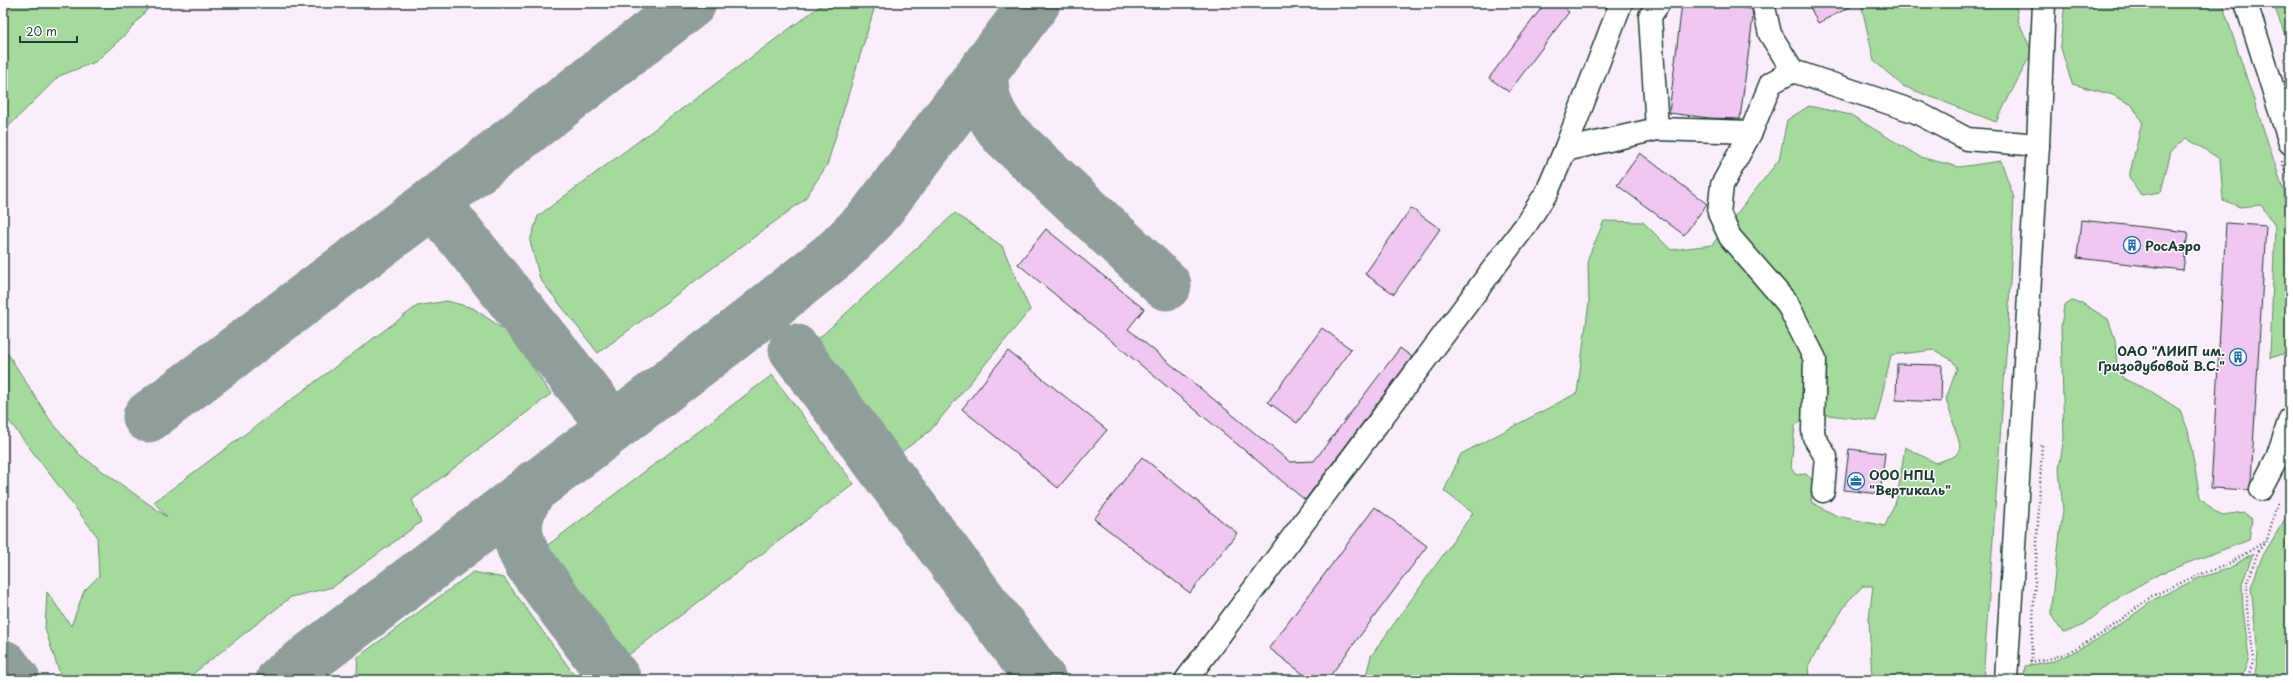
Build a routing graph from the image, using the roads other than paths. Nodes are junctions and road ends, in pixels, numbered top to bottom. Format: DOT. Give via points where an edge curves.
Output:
graph roads {
  1 [pos="1763,3"];
  2 [pos="2044,3"];
  3 [pos="2246,3"];
  4 [pos="1621,4"];
  5 [pos="1655,10"];
  6 [pos="1793,71"];
  7 [pos="1657,129"];
  8 [pos="1751,132"];
  9 [pos="2290,143"];
  10 [pos="2038,145"];
  11 [pos="1565,150"];
  12 [pos="2290,419"];
  13 [pos="1823,491"];
  14 [pos="2270,493"];
  15 [pos="1186,680"];
  16 [pos="2006,680"];
  1 -- 6 [label="lane" via="1770,34"];
  2 -- 10 [label="lane"];
  3 -- 9 [label="lane"];
  4 -- 5 [label="lane"];
  4 -- 11 [label="lane"];
  5 -- 7 [label="lane"];
  6 -- 8 [label="lane" via="1771,83"];
  6 -- 10 [label="lane" via="1916,112 1967,139"];
  7 -- 8 [label="lane"];
  7 -- 11 [label="lane"];
  8 -- 13 [label="lane" via="1722,185 1719,212 1730,237 1787,303 1815,359 1813,430 1814,437 1826,457"];
  10 -- 16 [label="lane"];
  11 -- 15 [label="lane" via="1546,192 1525,226"];
  12 -- 14 [label="lane" via="2277,458"];
}
